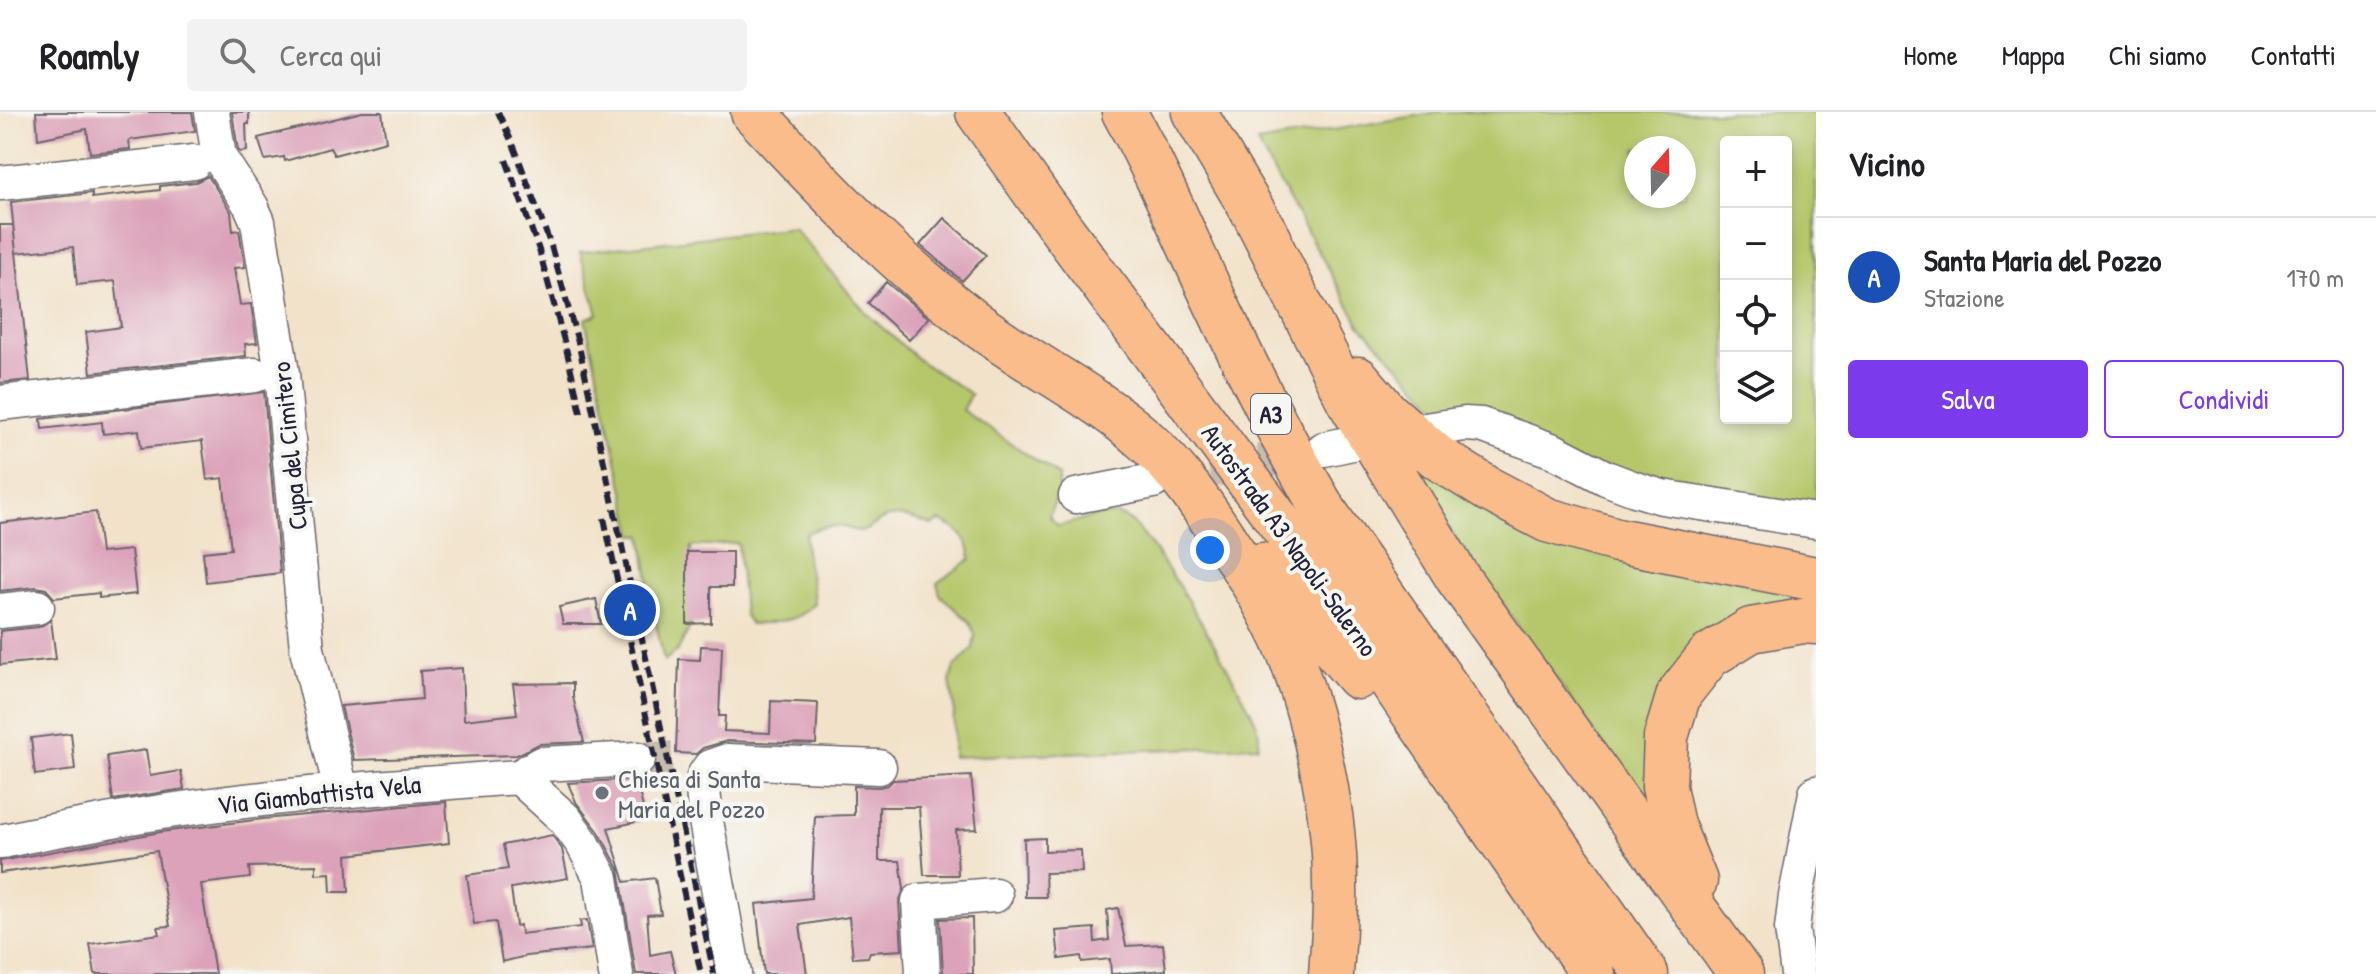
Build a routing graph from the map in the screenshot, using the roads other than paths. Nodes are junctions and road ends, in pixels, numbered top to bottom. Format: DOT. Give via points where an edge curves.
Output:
graph roads {
  1 [pos="212,112"];
  2 [pos="753,112"];
  3 [pos="978,112"];
  4 [pos="1124,112"];
  5 [pos="1194,112"];
  6 [pos="194,162"];
  7 [pos="0,183"];
  8 [pos="1256,217"];
  9 [pos="255,375"];
  10 [pos="0,403"];
  11 [pos="1425,430"];
  12 [pos="1161,472"];
  13 [pos="1076,496"];
  14 [pos="1816,521"];
  15 [pos="1816,579"];
  16 [pos="37,607"];
  17 [pos="0,611"];
  18 [pos="1816,622"];
  19 [pos="638,759"];
  20 [pos="879,767"];
  21 [pos="519,777"];
  22 [pos="341,790"];
  23 [pos="1816,793"];
  24 [pos="0,842"];
  25 [pos="995,895"];
  26 [pos="1544,904"];
  27 [pos="1734,965"];
  28 [pos="616,974"];
  29 [pos="734,974"];
  30 [pos="923,974"];
  31 [pos="1331,974"];
  32 [pos="1593,974"];
  33 [pos="1646,974"];
  34 [pos="1798,974"];
  1 -- 22 [label="street, Cupa del Cimitero" via="219,157 258,222 282,373 307,649"];
  2 -- 12 [label="highway, A3" via="868,231 970,320 1122,420"];
  3 -- 26 [label="highway, Autostrada A3 Napoli-Salerno / A3" via="1304,555"];
  4 -- 33 [label="highway, Autostrada A3 Napoli-Salerno / A3" via="1298,468"];
  5 -- 8 [label="highway"];
  6 -- 7 [label="street"];
  8 -- 15 [label="highway" via="1340,358 1387,413 1437,457 1547,520 1617,540"];
  8 -- 27 [label="highway" via="1349,401 1457,577"];
  9 -- 10 [label="street"];
  11 -- 14 [label="street" via="1481,425 1662,497"];
  12 -- 13 [label="street"];
  12 -- 26 [label="highway, A3" via="1306,615"];
  12 -- 31 [label="highway, A3" via="1206,510 1255,584 1293,664 1317,747 1333,845"];
  16 -- 17 [label="street"];
  18 -- 27 [label="highway" via="1751,630 1709,656 1679,694 1666,737 1664,787 1672,825"];
  19 -- 21 [label="street, Via Giambattista Vela" via="541,764"];
  20 -- 29 [label="street" via="698,762"];
  21 -- 22 [label="street, Via Giambattista Vela"];
  21 -- 28 [label="street" via="565,819 601,878"];
  22 -- 24 [label="street, Via Giambattista Vela" via="169,810"];
  23 -- 34 [label="street" via="1792,929"];
  25 -- 30 [label="street" via="919,901"];
  26 -- 32 [label="highway, Autostrada A3 Napoli-Salerno / A3"];
}
